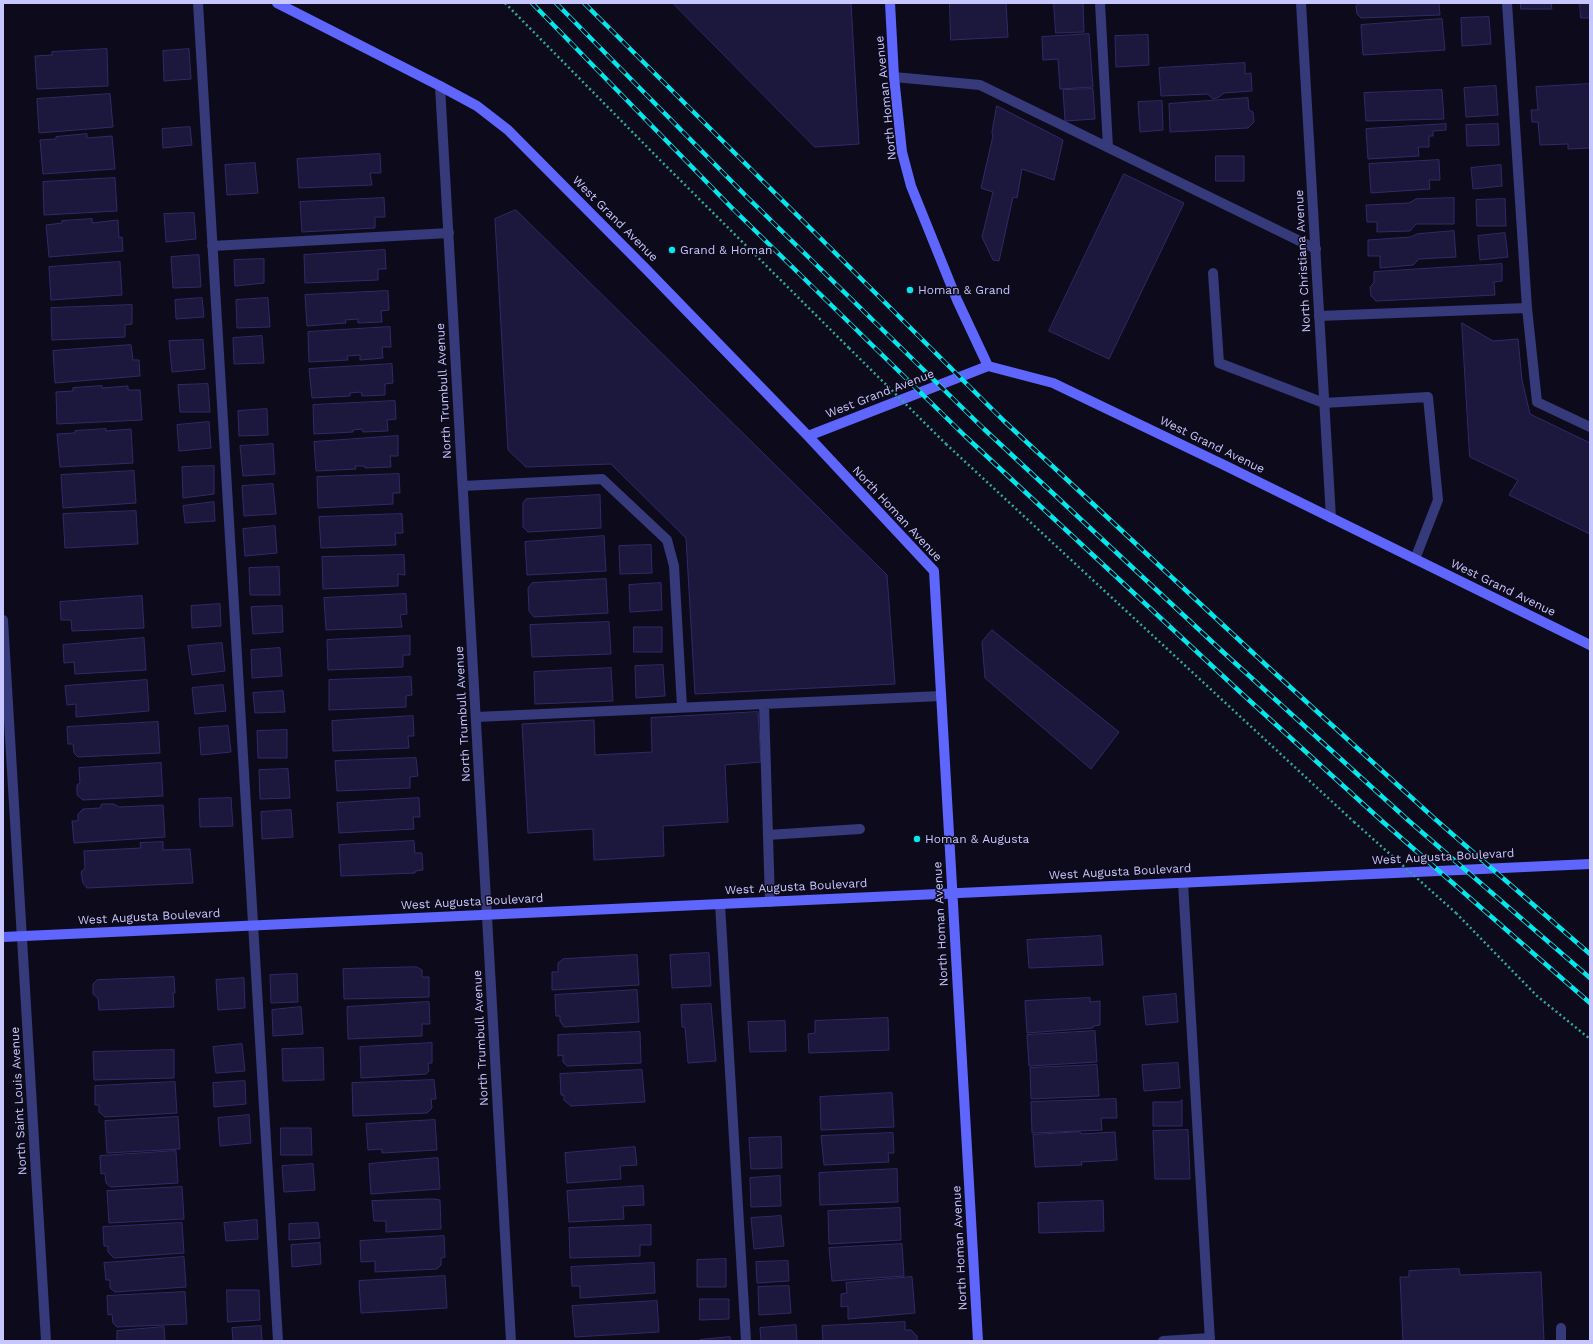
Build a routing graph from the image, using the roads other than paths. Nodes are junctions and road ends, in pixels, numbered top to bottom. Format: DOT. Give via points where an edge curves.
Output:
graph roads {
  1 [pos="198,3"];
  2 [pos="277,3"];
  3 [pos="890,3"];
  4 [pos="1100,3"];
  5 [pos="1301,3"];
  6 [pos="1507,3"];
  7 [pos="894,77"];
  8 [pos="440,86"];
  9 [pos="1108,147"];
  10 [pos="449,233"];
  11 [pos="212,246"];
  12 [pos="1316,249"];
  13 [pos="1213,273"];
  14 [pos="1526,308"];
  15 [pos="1319,316"];
  16 [pos="988,366"];
  17 [pos="1324,403"];
  18 [pos="1590,427"];
  19 [pos="808,436"];
  20 [pos="463,486"];
  21 [pos="1331,518"];
  22 [pos="1415,559"];
  23 [pos="3,620"];
  24 [pos="1590,645"];
  25 [pos="941,696"];
  26 [pos="764,704"];
  27 [pos="682,707"];
  28 [pos="476,717"];
  29 [pos="860,829"];
  30 [pos="768,835"];
  31 [pos="1590,864"];
  32 [pos="1183,882"];
  33 [pos="953,893"];
  34 [pos="770,902"];
  35 [pos="720,904"];
  36 [pos="487,914"];
  37 [pos="253,925"];
  38 [pos="22,936"];
  39 [pos="3,937"];
  40 [pos="1561,1328"];
  41 [pos="1210,1340"];
  42 [pos="46,1341"];
  43 [pos="278,1341"];
  44 [pos="512,1341"];
  45 [pos="746,1341"];
  46 [pos="978,1341"];
  47 [pos="1162,1341"];
  48 [pos="1561,1341"];
  1 -- 11 [label="street"];
  2 -- 8 [label="street, West Grand Avenue"];
  3 -- 7 [label="street, North Homan Avenue"];
  4 -- 9 [label="street"];
  5 -- 12 [label="street, North Christiana Avenue"];
  6 -- 14 [label="street"];
  7 -- 9 [label="street" via="980,85"];
  7 -- 16 [label="street, North Homan Avenue" via="902,152 911,186"];
  8 -- 10 [label="street, North Trumbull Avenue"];
  8 -- 19 [label="street, West Grand Avenue" via="477,106 508,130"];
  9 -- 12 [label="street"];
  10 -- 11 [label="street"];
  10 -- 20 [label="street, North Trumbull Avenue"];
  11 -- 37 [label="street"];
  12 -- 15 [label="street, North Christiana Avenue"];
  13 -- 17 [label="street" via="1219,363"];
  14 -- 15 [label="street"];
  14 -- 18 [label="street" via="1537,402"];
  15 -- 17 [label="street, North Christiana Avenue"];
  16 -- 19 [label="street, West Grand Avenue"];
  16 -- 21 [label="street, West Grand Avenue" via="1053,383"];
  17 -- 21 [label="street, North Christiana Avenue"];
  17 -- 22 [label="street" via="1428,397 1438,500"];
  19 -- 25 [label="street, North Homan Avenue" via="934,571"];
  20 -- 27 [label="street" via="602,479 667,540 674,566"];
  20 -- 28 [label="street, North Trumbull Avenue"];
  21 -- 22 [label="street, West Grand Avenue"];
  22 -- 24 [label="street, West Grand Avenue"];
  23 -- 38 [label="street, North Saint Louis Avenue"];
  25 -- 26 [label="street"];
  25 -- 33 [label="street, North Homan Avenue"];
  26 -- 27 [label="street"];
  26 -- 30 [label="street"];
  27 -- 28 [label="street"];
  28 -- 36 [label="street, North Trumbull Avenue"];
  29 -- 30 [label="street"];
  30 -- 34 [label="street"];
  31 -- 32 [label="street, West Augusta Boulevard"];
  32 -- 33 [label="street, West Augusta Boulevard"];
  32 -- 41 [label="street"];
  33 -- 34 [label="street, West Augusta Boulevard"];
  33 -- 46 [label="street, North Homan Avenue"];
  34 -- 35 [label="street, West Augusta Boulevard"];
  35 -- 36 [label="street, West Augusta Boulevard"];
  35 -- 45 [label="street"];
  36 -- 37 [label="street, West Augusta Boulevard"];
  36 -- 44 [label="street, North Trumbull Avenue"];
  37 -- 38 [label="street, West Augusta Boulevard"];
  37 -- 43 [label="street"];
  38 -- 39 [label="street, West Augusta Boulevard"];
  38 -- 42 [label="street, North Saint Louis Avenue"];
  40 -- 48 [label="street"];
  41 -- 47 [label="street"];
}
